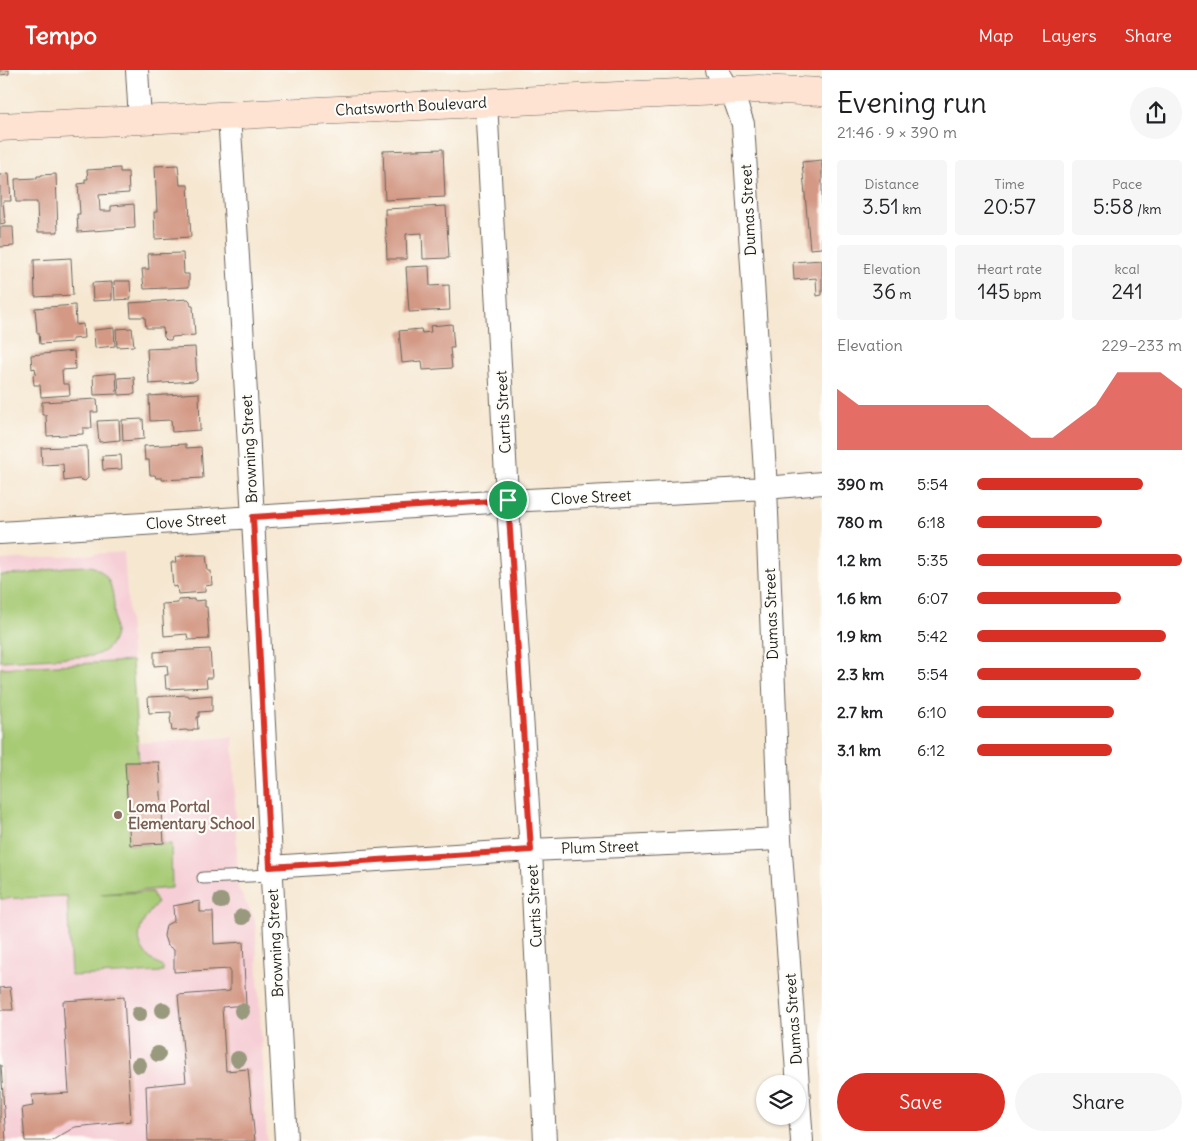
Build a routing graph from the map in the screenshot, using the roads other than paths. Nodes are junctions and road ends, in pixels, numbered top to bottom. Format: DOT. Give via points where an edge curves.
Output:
graph roads {
  1 [pos="138,70"];
  2 [pos="724,80"];
  3 [pos="822,92"];
  4 [pos="486,102"];
  5 [pos="229,116"];
  6 [pos="140,120"];
  7 [pos="0,127"];
  8 [pos="822,484"];
  9 [pos="766,488"];
  10 [pos="508,500"];
  11 [pos="253,517"];
  12 [pos="0,533"];
  13 [pos="780,839"];
  14 [pos="531,850"];
  15 [pos="270,871"];
  16 [pos="203,878"];
  17 [pos="286,1141"];
  18 [pos="545,1141"];
  19 [pos="802,1141"];
  1 -- 6 [label="street"];
  2 -- 3 [label="main road, Chatsworth Boulevard"];
  2 -- 4 [label="main road, Chatsworth Boulevard"];
  2 -- 9 [label="street, Dumas Street" via="743,124"];
  4 -- 5 [label="main road, Chatsworth Boulevard"];
  4 -- 10 [label="street, Curtis Street"];
  5 -- 6 [label="main road, Chatsworth Boulevard"];
  5 -- 11 [label="street, Browning Street"];
  6 -- 7 [label="main road, Chatsworth Boulevard"];
  8 -- 9 [label="street, Clove Street"];
  9 -- 10 [label="street, Clove Street"];
  9 -- 13 [label="street, Dumas Street"];
  10 -- 11 [label="street, Clove Street"];
  10 -- 14 [label="street, Curtis Street"];
  11 -- 12 [label="street, Clove Street"];
  11 -- 15 [label="street, Browning Street"];
  13 -- 14 [label="street, Plum Street"];
  13 -- 19 [label="street, Dumas Street"];
  14 -- 15 [label="street, Plum Street"];
  14 -- 18 [label="street, Curtis Street"];
  15 -- 16 [label="lane"];
  15 -- 17 [label="street, Browning Street"];
}
